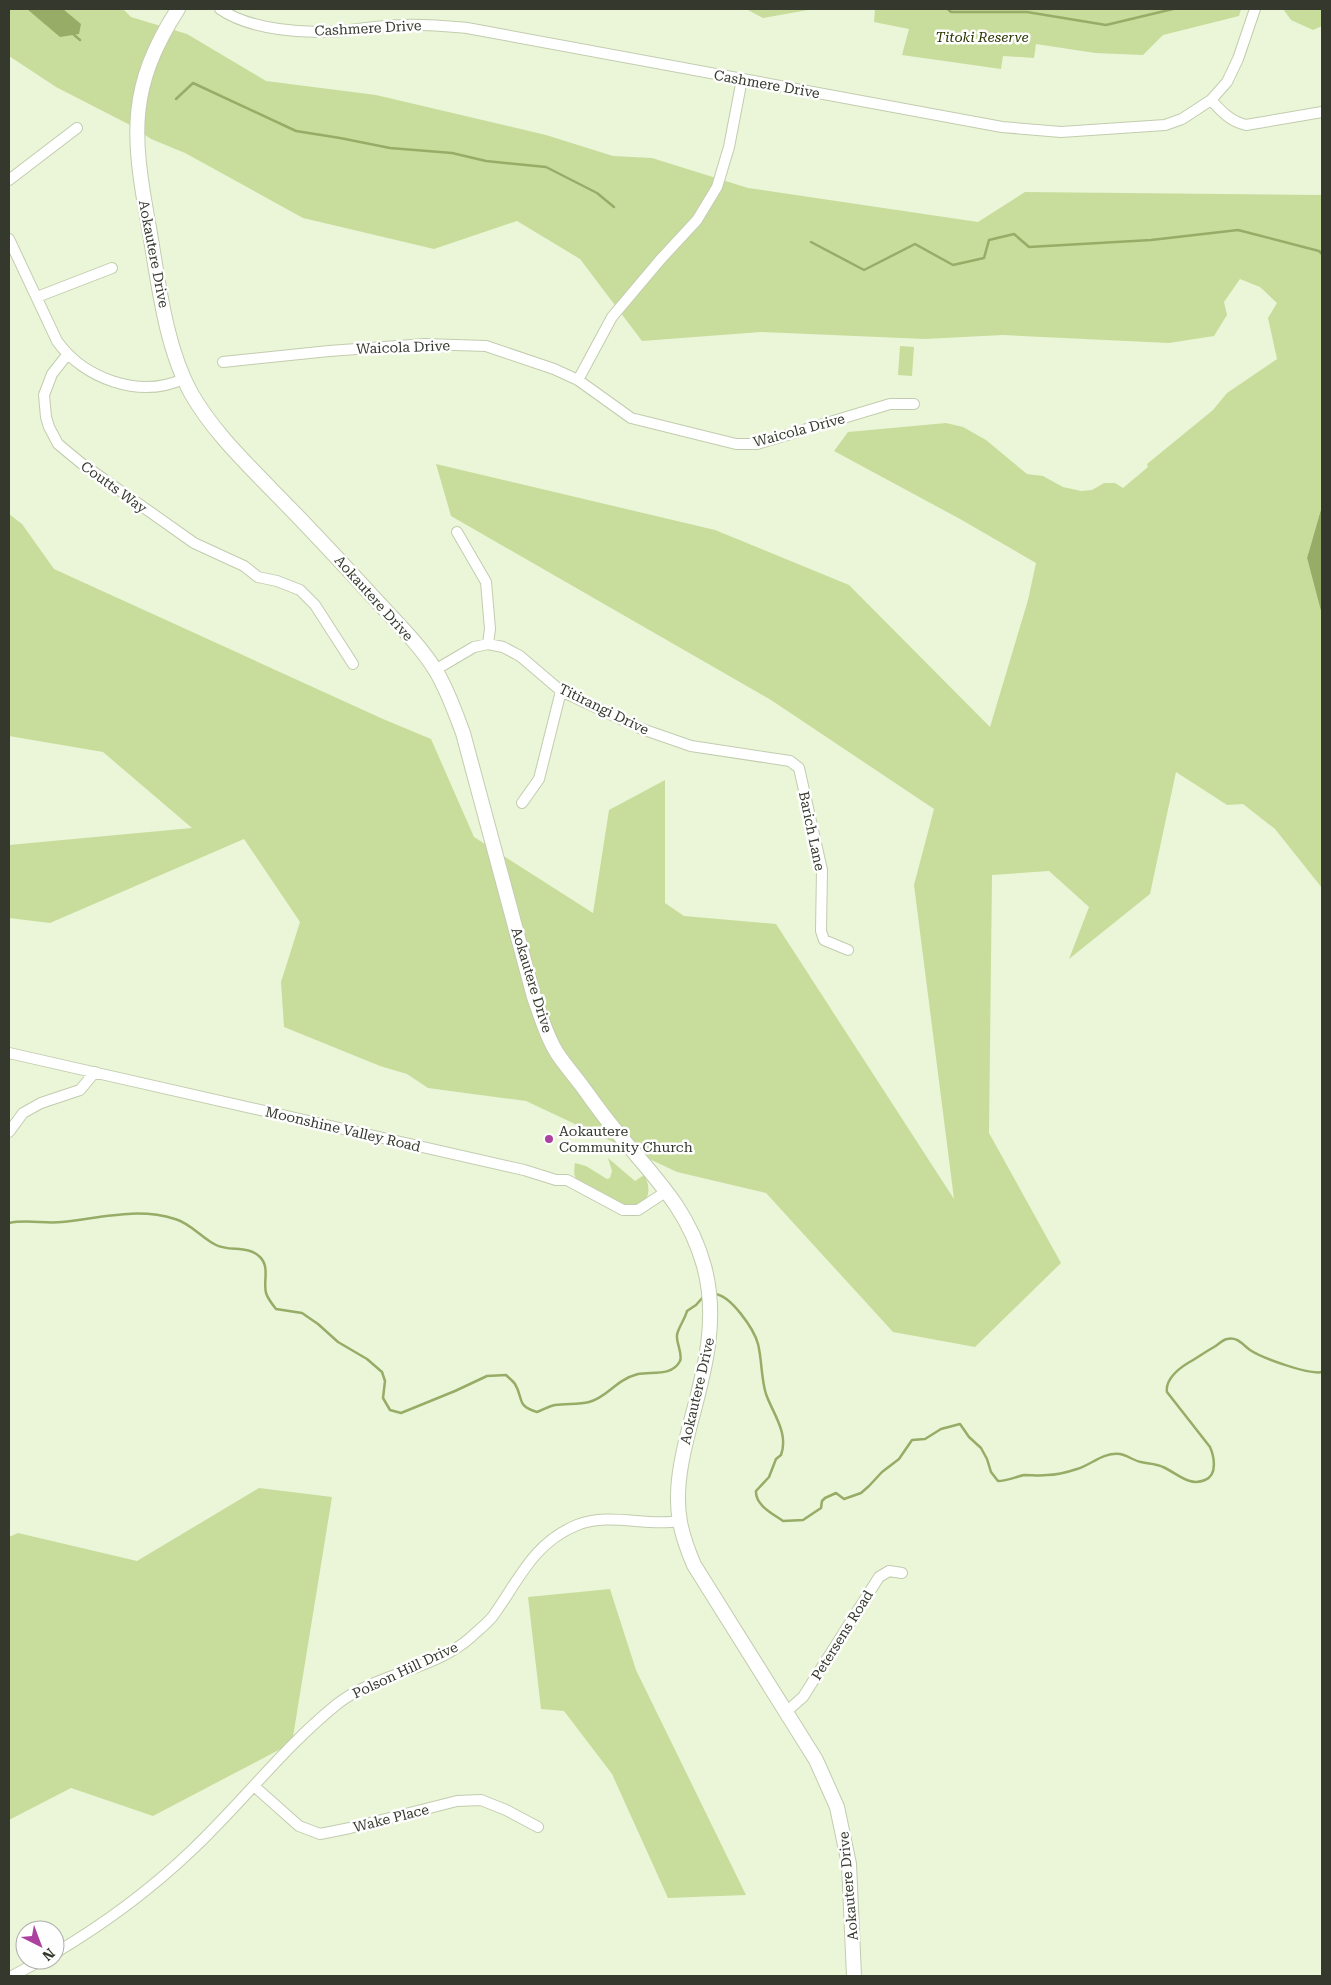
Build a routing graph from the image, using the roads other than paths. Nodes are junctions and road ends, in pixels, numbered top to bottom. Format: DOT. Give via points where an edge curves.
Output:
graph roads {
  1 [pos="178,9"];
  2 [pos="220,9"];
  3 [pos="1255,9"];
  4 [pos="742,79"];
  5 [pos="1211,100"];
  6 [pos="1322,112"];
  7 [pos="77,128"];
  8 [pos="9,180"];
  9 [pos="9,239"];
  10 [pos="112,268"];
  11 [pos="37,297"];
  12 [pos="67,355"];
  13 [pos="223,362"];
  14 [pos="183,379"];
  15 [pos="578,380"];
  16 [pos="914,404"];
  17 [pos="457,532"];
  18 [pos="488,644"];
  19 [pos="353,664"];
  20 [pos="435,670"];
  21 [pos="561,692"];
  22 [pos="790,761"];
  23 [pos="522,803"];
  24 [pos="848,950"];
  25 [pos="9,1053"];
  26 [pos="95,1072"];
  27 [pos="9,1132"];
  28 [pos="666,1190"];
  29 [pos="679,1521"];
  30 [pos="902,1573"];
  31 [pos="787,1711"];
  32 [pos="254,1786"];
  33 [pos="538,1827"];
  34 [pos="65,1946"];
  35 [pos="23,1970"];
  36 [pos="12,1976"];
  37 [pos="854,1976"];
  1 -- 14 [label="highway, Aokautere Drive" via="155,48 145,75 139,99 136,138 162,302"];
  2 -- 4 [label="street, Cashmere Drive" via="252,24 297,30 339,31 416,24 467,28"];
  3 -- 5 [label="street, Cashmere Drive" via="1232,72"];
  4 -- 5 [label="street, Cashmere Drive" via="1002,127 1061,132 1165,125 1195,112"];
  4 -- 15 [label="street" via="717,187 697,220 612,317"];
  5 -- 6 [label="street" via="1234,122 1246,125"];
  7 -- 8 [label="street"];
  9 -- 11 [label="street"];
  10 -- 11 [label="street"];
  11 -- 12 [label="street"];
  12 -- 14 [label="street" via="98,376 125,385 165,385"];
  12 -- 19 [label="street, Coutts Way" via="52,374 44,395 46,417 58,444 80,464 194,543 258,576 291,586 308,597"];
  13 -- 15 [label="street, Waicola Drive" via="329,350 425,344 486,346 554,368"];
  14 -- 20 [label="highway, Aokautere Drive" via="203,412 229,444 330,549"];
  15 -- 16 [label="street, Waicola Drive" via="631,418 736,444 757,444 890,404"];
  17 -- 18 [label="street" via="486,582"];
  18 -- 20 [label="street" via="474,647"];
  18 -- 21 [label="street, Titirangi Drive" via="520,656"];
  20 -- 28 [label="highway, Aokautere Drive" via="463,733 546,1030 557,1052 614,1130"];
  21 -- 22 [label="street, Titirangi Drive" via="642,729 691,746"];
  21 -- 23 [label="street" via="539,779"];
  22 -- 24 [label="street, Barich Lane" via="799,768 822,870 824,940"];
  25 -- 26 [label="street, Moonshine Valley Road"];
  26 -- 27 [label="street" via="80,1090 41,1103 23,1113"];
  26 -- 28 [label="street, Moonshine Valley Road" via="567,1180 624,1210 638,1210"];
  28 -- 29 [label="highway, Aokautere Drive" via="692,1231 708,1282 710,1302 708,1351 680,1468"];
  29 -- 31 [label="highway, Aokautere Drive" via="694,1565"];
  29 -- 32 [label="street, Polson Hill Drive" via="605,1519 579,1524 554,1537 533,1557 492,1618 468,1640 442,1656 367,1685 338,1703 313,1724"];
  30 -- 31 [label="street, Petersens Road" via="889,1571 879,1577 803,1697"];
  31 -- 37 [label="highway, Aokautere Drive" via="832,1792 843,1826 850,1887"];
  32 -- 33 [label="street, Wake Place" via="299,1826 320,1834 457,1801 481,1800"];
  32 -- 34 [label="street, Polson Hill Drive" via="191,1851 144,1892"];
  35 -- 36 [label="street"];
}
